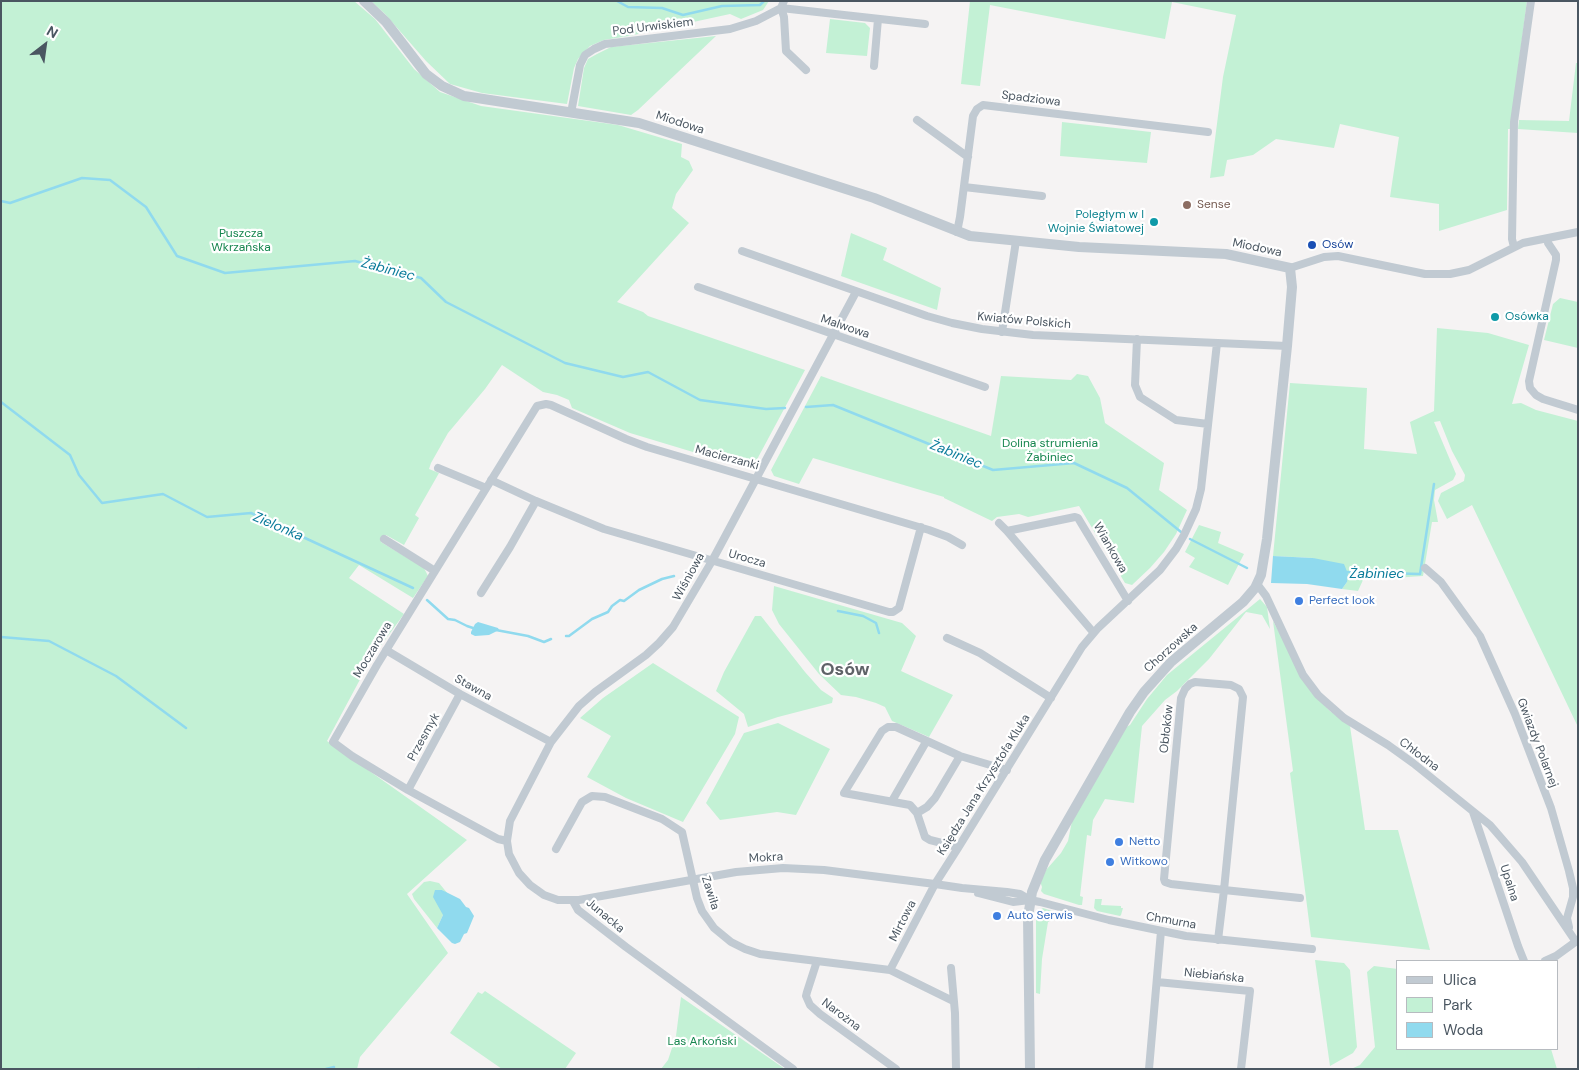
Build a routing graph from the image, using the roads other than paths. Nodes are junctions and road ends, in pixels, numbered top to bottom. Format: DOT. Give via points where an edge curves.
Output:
graph roads {
  1 [pos="364,1"];
  2 [pos="1531,1"];
  3 [pos="783,5"];
  4 [pos="878,19"];
  5 [pos="925,24"];
  6 [pos="874,66"];
  7 [pos="806,70"];
  8 [pos="571,113"];
  9 [pos="917,120"];
  10 [pos="1208,132"];
  11 [pos="968,157"];
  12 [pos="964,187"];
  13 [pos="1042,196"];
  14 [pos="957,232"];
  15 [pos="1578,232"];
  16 [pos="1548,238"];
  17 [pos="1016,241"];
  18 [pos="1514,247"];
  19 [pos="742,251"];
  20 [pos="1290,268"];
  21 [pos="698,287"];
  22 [pos="856,292"];
  23 [pos="1002,332"];
  24 [pos="834,335"];
  25 [pos="1137,339"];
  26 [pos="1217,343"];
  27 [pos="1287,346"];
  28 [pos="985,387"];
  29 [pos="534,410"];
  30 [pos="1578,410"];
  31 [pos="1208,424"];
  32 [pos="438,468"];
  33 [pos="756,478"];
  34 [pos="491,480"];
  35 [pos="486,488"];
  36 [pos="536,501"];
  37 [pos="1000,523"];
  38 [pos="921,527"];
  39 [pos="1007,531"];
  40 [pos="384,539"];
  41 [pos="962,544"];
  42 [pos="712,561"];
  43 [pos="1425,568"];
  44 [pos="434,571"];
  45 [pos="1257,584"];
  46 [pos="481,593"];
  47 [pos="1128,600"];
  48 [pos="1094,632"];
  49 [pos="947,638"];
  50 [pos="386,650"];
  51 [pos="460,694"];
  52 [pos="1051,698"];
  53 [pos="551,742"];
  54 [pos="926,742"];
  55 [pos="960,756"];
  56 [pos="1007,770"];
  57 [pos="408,790"];
  58 [pos="892,801"];
  59 [pos="1473,812"];
  60 [pos="917,813"];
  61 [pos="507,841"];
  62 [pos="958,848"];
  63 [pos="556,849"];
  64 [pos="693,880"];
  65 [pos="935,884"];
  66 [pos="1224,890"];
  67 [pos="1300,898"];
  68 [pos="1030,900"];
  69 [pos="573,901"];
  70 [pos="1162,932"];
  71 [pos="1218,940"];
  72 [pos="1577,942"];
  73 [pos="1312,949"];
  74 [pos="1524,960"];
  75 [pos="1547,960"];
  76 [pos="817,961"];
  77 [pos="951,968"];
  78 [pos="890,970"];
  79 [pos="1157,982"];
  80 [pos="953,1001"];
  81 [pos="793,1069"];
  82 [pos="896,1069"];
  83 [pos="956,1069"];
  84 [pos="1030,1069"];
  85 [pos="1149,1069"];
  86 [pos="1241,1069"];
  1 -- 8 [label="street, Miodowa" via="386,22 426,74 450,90 473,99"];
  2 -- 18 [label="street" via="1514,122"];
  3 -- 4 [label="street"];
  3 -- 7 [label="street" via="786,51"];
  3 -- 8 [label="street, Pod Urwiskiem" via="756,21 730,29 605,44 594,49 585,55 580,65"];
  4 -- 5 [label="street"];
  4 -- 6 [label="street"];
  8 -- 14 [label="street, Miodowa" via="628,121 661,130 874,198"];
  9 -- 11 [label="street"];
  10 -- 11 [label="street, Spadziowa" via="983,105 973,116"];
  11 -- 12 [label="street, Spadziowa"];
  12 -- 13 [label="street"];
  12 -- 14 [label="street, Spadziowa"];
  14 -- 17 [label="street, Miodowa"];
  15 -- 16 [label="street, Miodowa"];
  16 -- 18 [label="street, Miodowa"];
  16 -- 30 [label="street" via="1556,260 1530,388 1543,399"];
  17 -- 20 [label="street, Miodowa" via="1219,254"];
  17 -- 23 [label="street"];
  18 -- 20 [label="street, Miodowa" via="1469,270 1448,275 1338,256"];
  19 -- 22 [label="street, Kwiatów Polskich"];
  20 -- 27 [label="street, Chorzowska" via="1292,287"];
  21 -- 24 [label="street, Malwowa"];
  22 -- 23 [label="street, Kwiatów Polskich" via="952,323"];
  22 -- 24 [label="street, Wiśniowa"];
  23 -- 25 [label="street, Kwiatów Polskich"];
  24 -- 28 [label="street, Malwowa"];
  24 -- 33 [label="street, Wiśniowa"];
  25 -- 26 [label="street, Kwiatów Polskich"];
  25 -- 31 [label="street" via="1135,385 1140,397 1176,420"];
  26 -- 27 [label="street, Kwiatów Polskich"];
  26 -- 31 [label="street, Księdza Jana Krzysztofa Kluka"];
  27 -- 45 [label="street, Chorzowska" via="1267,539"];
  29 -- 33 [label="street, Macierzanki" via="541,404 551,405 636,443"];
  29 -- 34 [label="street, Moczarowa"];
  31 -- 47 [label="street, Księdza Jana Krzysztofa Kluka" via="1200,490 1190,523 1167,562"];
  32 -- 35 [label="street"];
  33 -- 38 [label="street, Macierzanki"];
  33 -- 42 [label="street, Wiśniowa"];
  34 -- 35 [label="street, Moczarowa"];
  34 -- 36 [label="street, Urocza"];
  35 -- 44 [label="street, Moczarowa"];
  36 -- 42 [label="street, Urocza" via="604,529"];
  36 -- 46 [label="street"];
  37 -- 39 [label="street"];
  38 -- 41 [label="street, Macierzanki"];
  38 -- 42 [label="street, Urocza" via="899,608 890,612"];
  39 -- 47 [label="street, Wiankowa" via="1078,518"];
  39 -- 48 [label="street"];
  40 -- 44 [label="street"];
  42 -- 53 [label="street, Wiśniowa" via="664,638 586,700"];
  43 -- 72 [label="street, Gwiazdy Polarnej" via="1445,587 1480,636 1515,714 1551,808 1569,871 1573,897 1567,918"];
  44 -- 50 [label="street, Moczarowa"];
  45 -- 59 [label="street, Chłodna" via="1266,596 1303,675 1318,695 1344,718 1413,763"];
  45 -- 68 [label="street, Chorzowska" via="1238,607 1164,669 1136,702 1045,860"];
  47 -- 48 [label="street, Księdza Jana Krzysztofa Kluka"];
  48 -- 52 [label="street, Księdza Jana Krzysztofa Kluka"];
  49 -- 52 [label="street" via="980,653"];
  50 -- 51 [label="street, Stawna"];
  50 -- 57 [label="street, Moczarowa" via="333,742"];
  51 -- 53 [label="street, Stawna"];
  51 -- 57 [label="street, Przesmyk"];
  52 -- 56 [label="street, Księdza Jana Krzysztofa Kluka"];
  53 -- 61 [label="street, Wiśniowa" via="515,810 508,827"];
  54 -- 55 [label="street"];
  54 -- 58 [label="street"];
  54 -- 58 [label="street" via="888,726 844,793"];
  55 -- 56 [label="street"];
  55 -- 60 [label="street" via="935,798"];
  56 -- 62 [label="street, Księdza Jana Krzysztofa Kluka"];
  57 -- 61 [label="street"];
  58 -- 60 [label="street" via="907,803"];
  59 -- 72 [label="street, Chłodna" via="1490,825 1522,862"];
  59 -- 74 [label="street, Upalna"];
  60 -- 62 [label="street" via="925,837"];
  61 -- 69 [label="street, Junacka" via="509,854 530,885 552,898"];
  62 -- 65 [label="street, Księdza Jana Krzysztofa Kluka"];
  63 -- 64 [label="street, Zawiła" via="582,802 598,795 662,820 682,832"];
  64 -- 65 [label="street, Mokra" via="744,870 788,868"];
  64 -- 69 [label="street, Mokra"];
  64 -- 76 [label="street, Zawiła" via="706,918 731,942 753,952"];
  65 -- 68 [label="street, Mokra" via="1015,893"];
  65 -- 78 [label="street, Mirtowa"];
  66 -- 66 [label="street, Obłoków" via="1243,695 1231,685 1195,682 1186,687 1181,698 1163,875 1165,882 1171,884"];
  66 -- 67 [label="street, Obłoków"];
  66 -- 71 [label="street, Obłoków"];
  68 -- 70 [label="street, Chmurna"];
  68 -- 84 [label="street, Chorzowska"];
  69 -- 81 [label="street, Junacka" via="578,910 626,947"];
  70 -- 71 [label="street, Chmurna"];
  70 -- 79 [label="street"];
  71 -- 73 [label="street, Chmurna"];
  72 -- 75 [label="street"];
  76 -- 78 [label="street, Zawiła"];
  76 -- 82 [label="street, Narożna" via="806,996 810,1006"];
  77 -- 80 [label="street"];
  78 -- 80 [label="street, Zawiła"];
  79 -- 85 [label="street"];
  79 -- 86 [label="street, Niebiańska" via="1250,991"];
  80 -- 83 [label="street"];
}
